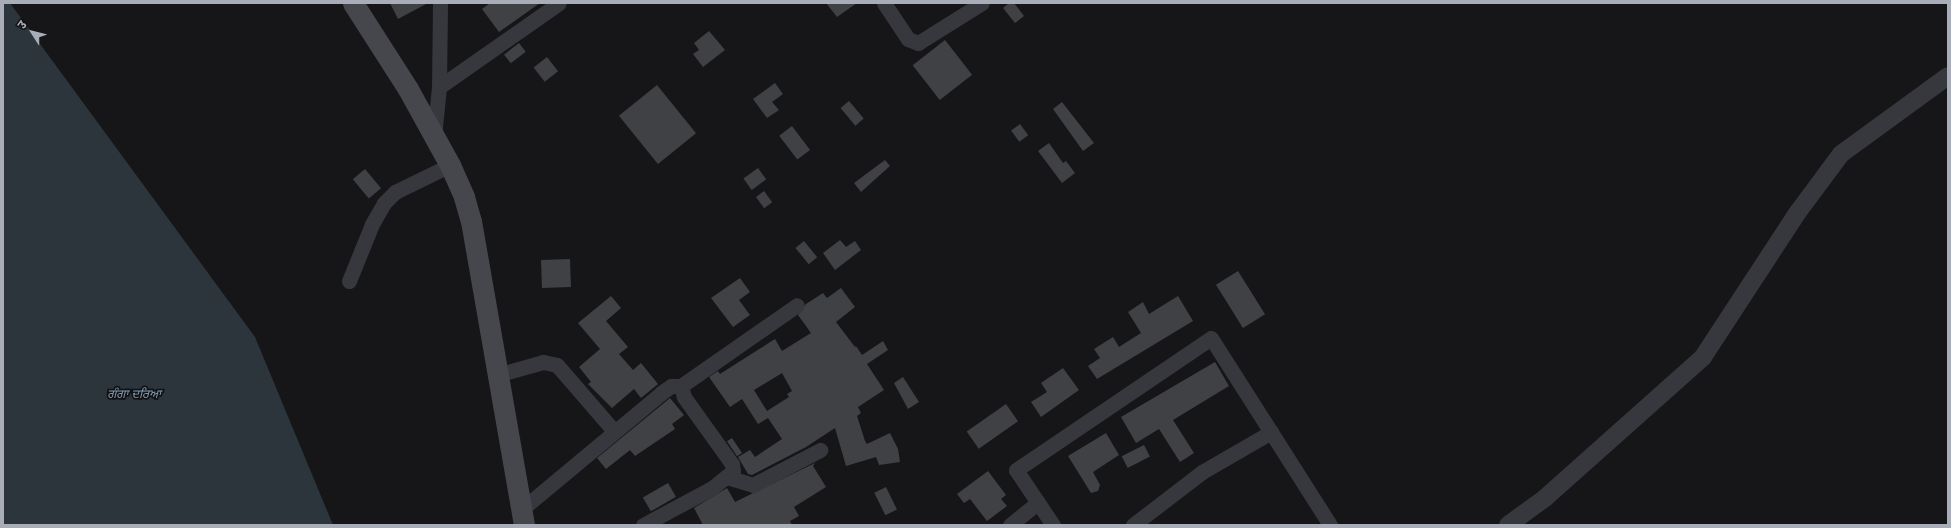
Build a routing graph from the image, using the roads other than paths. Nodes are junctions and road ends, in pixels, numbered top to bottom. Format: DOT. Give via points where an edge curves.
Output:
graph roads {
  1 [pos="353,3"];
  2 [pos="440,3"];
  3 [pos="560,3"];
  4 [pos="884,3"];
  5 [pos="982,3"];
  6 [pos="1948,76"];
  7 [pos="439,87"];
  8 [pos="434,137"];
  9 [pos="450,165"];
  10 [pos="349,281"];
  11 [pos="798,305"];
  12 [pos="497,375"];
  13 [pos="681,386"];
  14 [pos="614,431"];
  15 [pos="1271,432"];
  16 [pos="820,450"];
  17 [pos="727,477"];
  18 [pos="1038,502"];
  19 [pos="523,517"];
  20 [pos="643,525"];
  21 [pos="1010,525"];
  22 [pos="1053,525"];
  23 [pos="1133,525"];
  24 [pos="1330,525"];
  25 [pos="1508,525"];
  1 -- 8 [label="main road" via="408,89"];
  2 -- 7 [label="street"];
  3 -- 7 [label="street"];
  4 -- 5 [label="street" via="908,38 918,42"];
  6 -- 25 [label="street" via="1842,154 1798,212 1703,357 1545,498"];
  7 -- 8 [label="street"];
  8 -- 9 [label="main road"];
  9 -- 10 [label="street" via="395,192 384,203 372,224"];
  9 -- 12 [label="main road" via="471,221"];
  11 -- 13 [label="street"];
  12 -- 14 [label="street" via="543,362 557,365"];
  12 -- 19 [label="main road"];
  13 -- 14 [label="street" via="671,386 661,392"];
  13 -- 17 [label="street" via="684,397 696,416 732,464 733,471"];
  14 -- 19 [label="street"];
  15 -- 18 [label="street" via="1211,338 1016,470"];
  15 -- 23 [label="street" via="1202,472"];
  15 -- 24 [label="street"];
  16 -- 17 [label="street" via="753,485"];
  17 -- 20 [label="street"];
  18 -- 21 [label="street"];
  18 -- 22 [label="street"];
}
